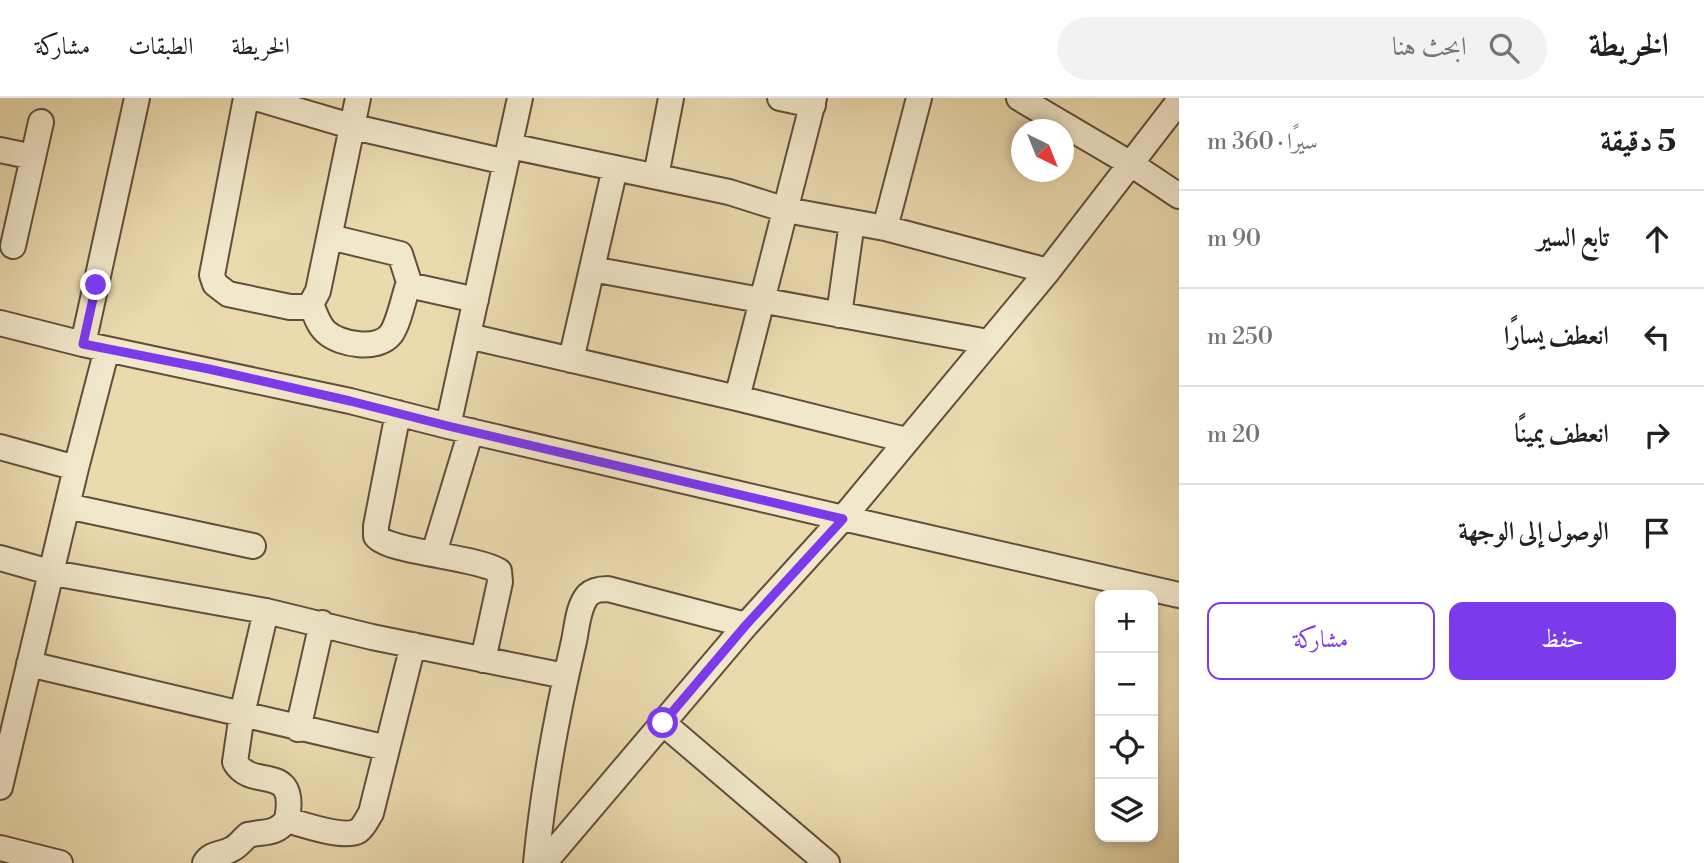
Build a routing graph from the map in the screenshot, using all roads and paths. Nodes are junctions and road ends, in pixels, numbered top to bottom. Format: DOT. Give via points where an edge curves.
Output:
graph roads {
  1 [pos="137,98"];
  2 [pos="246,98"];
  3 [pos="256,98"];
  4 [pos="358,98"];
  5 [pos="520,98"];
  6 [pos="671,98"];
  7 [pos="780,98"];
  8 [pos="919,98"];
  9 [pos="1019,98"];
  10 [pos="813,101"];
  11 [pos="1179,102"];
  12 [pos="41,122"];
  13 [pos="354,127"];
  14 [pos="0,150"];
  15 [pos="508,154"];
  16 [pos="33,157"];
  17 [pos="1131,164"];
  18 [pos="615,168"];
  19 [pos="656,176"];
  20 [pos="1179,196"];
  21 [pos="786,210"];
  22 [pos="852,222"];
  23 [pos="885,228"];
  24 [pos="330,237"];
  25 [pos="13,246"];
  26 [pos="592,269"];
  27 [pos="1048,271"];
  28 [pos="409,282"];
  29 [pos="476,300"];
  30 [pos="762,301"];
  31 [pos="311,304"];
  32 [pos="839,315"];
  33 [pos="0,323"];
  34 [pos="468,336"];
  35 [pos="988,342"];
  36 [pos="83,344"];
  37 [pos="107,349"];
  38 [pos="571,360"];
  39 [pos="737,398"];
  40 [pos="398,413"];
  41 [pos="459,428"];
  42 [pos="906,440"];
  43 [pos="0,447"];
  44 [pos="76,468"];
  45 [pos="67,506"];
  46 [pos="843,519"];
  47 [pos="253,546"];
  48 [pos="434,554"];
  49 [pos="0,558"];
  50 [pos="53,573"];
  51 [pos="1179,594"];
  52 [pos="266,611"];
  53 [pos="322,623"];
  54 [pos="746,625"];
  55 [pos="413,645"];
  56 [pos="482,660"];
  57 [pos="29,664"];
  58 [pos="565,676"];
  59 [pos="242,714"];
  60 [pos="663,723"];
  61 [pos="298,729"];
  62 [pos="387,748"];
  63 [pos="4,750"];
  64 [pos="0,787"];
  65 [pos="286,820"];
  66 [pos="0,848"];
  67 [pos="60,863"];
  68 [pos="205,863"];
  69 [pos="536,863"];
  70 [pos="544,863"];
  71 [pos="827,863"];
  1 -- 36 [label="street"];
  2 -- 31 [label="street" via="212,275 215,284 228,294 298,308"];
  3 -- 13 [label="street"];
  4 -- 13 [label="street"];
  5 -- 15 [label="street"];
  6 -- 19 [label="street"];
  7 -- 10 [label="street"];
  8 -- 23 [label="street"];
  9 -- 17 [label="street"];
  10 -- 21 [label="street"];
  11 -- 17 [label="street"];
  12 -- 16 [label="street"];
  13 -- 15 [label="street"];
  13 -- 24 [label="street"];
  14 -- 16 [label="street"];
  15 -- 18 [label="street"];
  15 -- 29 [label="street"];
  16 -- 25 [label="street"];
  17 -- 20 [label="street"];
  17 -- 27 [label="street"];
  18 -- 19 [label="street"];
  18 -- 26 [label="street"];
  19 -- 21 [label="street"];
  21 -- 22 [label="street"];
  21 -- 30 [label="street"];
  22 -- 23 [label="street"];
  22 -- 32 [label="street"];
  23 -- 27 [label="street"];
  24 -- 28 [label="street" via="400,254"];
  24 -- 31 [label="street"];
  26 -- 30 [label="street"];
  26 -- 38 [label="street"];
  27 -- 35 [label="street"];
  28 -- 29 [label="street"];
  28 -- 31 [label="street" via="392,333 367,346 332,337 324,331"];
  29 -- 34 [label="street"];
  30 -- 32 [label="street"];
  30 -- 39 [label="street"];
  32 -- 35 [label="street"];
  33 -- 36 [label="street"];
  34 -- 38 [label="street"];
  34 -- 41 [label="street"];
  35 -- 42 [label="street"];
  36 -- 37 [label="street"];
  37 -- 40 [label="street"];
  37 -- 44 [label="street"];
  38 -- 39 [label="street"];
  39 -- 42 [label="street"];
  40 -- 41 [label="street"];
  40 -- 48 [label="street" via="376,536 386,544"];
  41 -- 46 [label="street"];
  41 -- 48 [label="street"];
  42 -- 46 [label="street"];
  43 -- 44 [label="street"];
  44 -- 45 [label="street"];
  45 -- 47 [label="street"];
  45 -- 50 [label="street"];
  46 -- 51 [label="street"];
  46 -- 54 [label="street"];
  48 -- 56 [label="street" via="499,571"];
  49 -- 50 [label="street"];
  50 -- 52 [label="street"];
  50 -- 57 [label="street"];
  52 -- 53 [label="street"];
  52 -- 59 [label="street"];
  53 -- 55 [label="street"];
  53 -- 61 [label="street"];
  54 -- 58 [label="street" via="608,589 594,591 581,609"];
  54 -- 60 [label="street"];
  55 -- 56 [label="street"];
  55 -- 62 [label="street"];
  56 -- 58 [label="street"];
  57 -- 59 [label="street"];
  57 -- 63 [label="street"];
  58 -- 69 [label="street"];
  59 -- 61 [label="street"];
  59 -- 65 [label="street" via="236,765 283,785 290,796"];
  60 -- 70 [label="street"];
  60 -- 71 [label="street"];
  61 -- 62 [label="street"];
  62 -- 65 [label="street" via="371,813 359,831 341,833"];
  63 -- 64 [label="street"];
  65 -- 68 [label="street" via="277,830 248,835"];
  66 -- 67 [label="street"];
}
